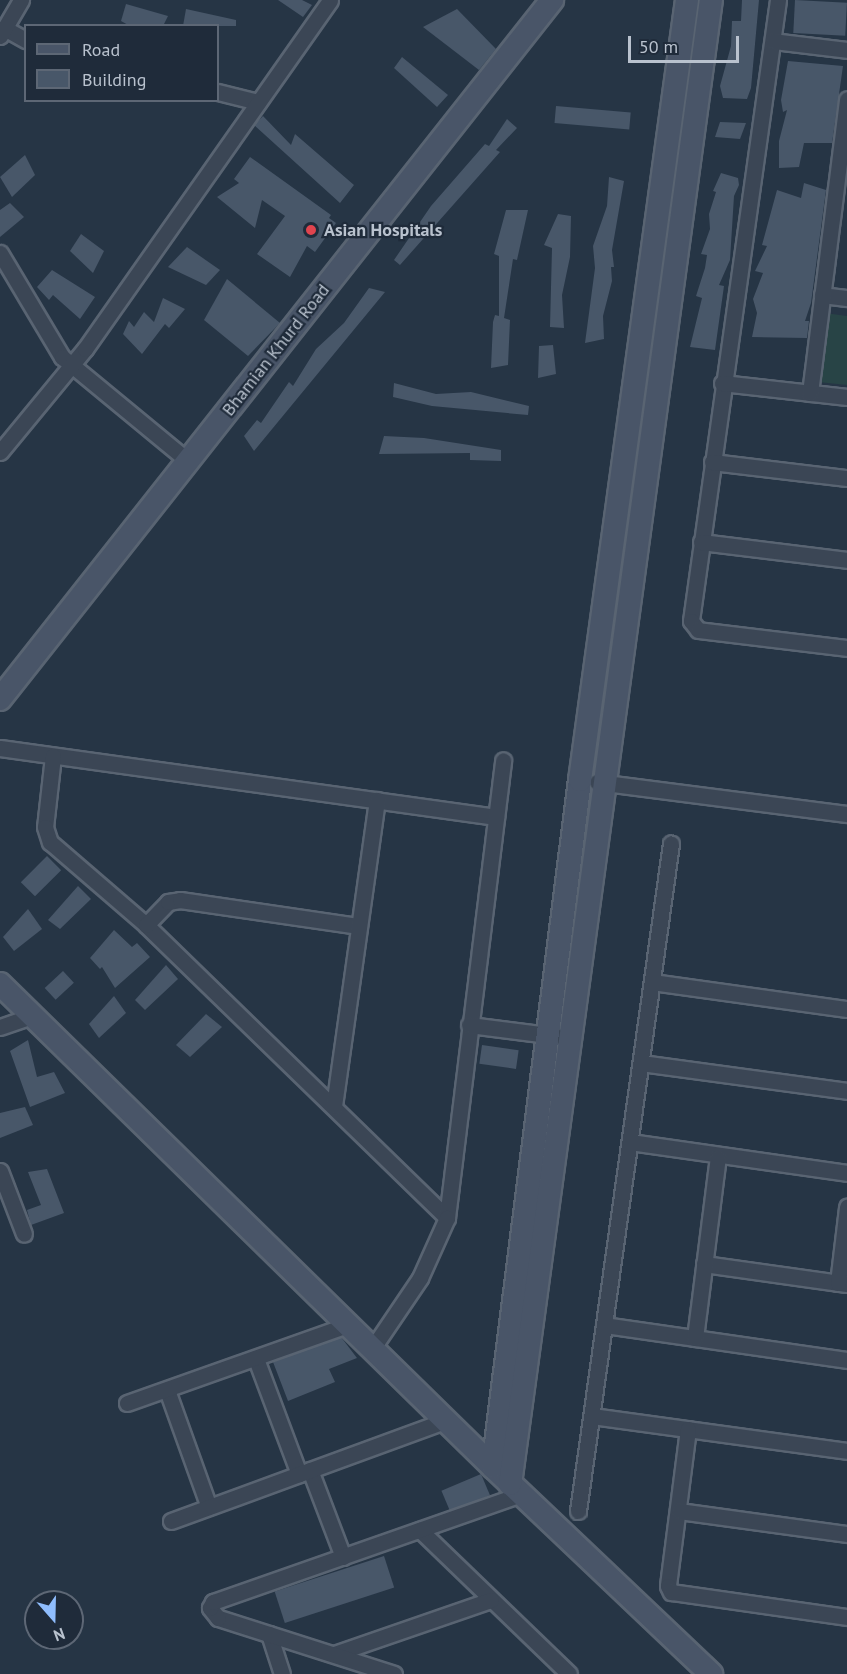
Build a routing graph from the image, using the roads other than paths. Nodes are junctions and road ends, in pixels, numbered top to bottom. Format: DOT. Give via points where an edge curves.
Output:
graph roads {
  1 [pos="21,0"];
  2 [pos="330,0"];
  3 [pos="552,0"];
  4 [pos="687,0"];
  5 [pos="711,0"];
  6 [pos="778,0"];
  7 [pos="2,32"];
  8 [pos="24,39"];
  9 [pos="773,41"];
  10 [pos="847,51"];
  11 [pos="219,92"];
  12 [pos="847,99"];
  13 [pos="258,102"];
  14 [pos="845,133"];
  15 [pos="840,214"];
  16 [pos="0,253"];
  17 [pos="822,295"];
  18 [pos="847,298"];
  19 [pos="71,367"];
  20 [pos="722,383"];
  21 [pos="810,393"];
  22 [pos="847,397"];
  23 [pos="0,452"];
  24 [pos="189,461"];
  25 [pos="712,462"];
  26 [pos="847,478"];
  27 [pos="701,542"];
  28 [pos="847,560"];
  29 [pos="847,648"];
  30 [pos="0,699"];
  31 [pos="0,748"];
  32 [pos="53,756"];
  33 [pos="503,760"];
  34 [pos="580,780"];
  35 [pos="606,783"];
  36 [pos="376,800"];
  37 [pos="847,814"];
  38 [pos="496,817"];
  39 [pos="671,843"];
  40 [pos="146,925"];
  41 [pos="359,926"];
  42 [pos="652,982"];
  43 [pos="0,984"];
  44 [pos="847,1009"];
  45 [pos="32,1016"];
  46 [pos="469,1025"];
  47 [pos="0,1027"];
  48 [pos="549,1035"];
  49 [pos="571,1038"];
  50 [pos="641,1064"];
  51 [pos="847,1092"];
  52 [pos="334,1106"];
  53 [pos="630,1142"];
  54 [pos="718,1156"];
  55 [pos="0,1171"];
  56 [pos="847,1173"];
  57 [pos="6,1206"];
  58 [pos="847,1207"];
  59 [pos="447,1218"];
  60 [pos="24,1234"];
  61 [pos="704,1264"];
  62 [pos="843,1283"];
  63 [pos="347,1325"];
  64 [pos="604,1325"];
  65 [pos="695,1338"];
  66 [pos="372,1349"];
  67 [pos="255,1359"];
  68 [pos="847,1359"];
  69 [pos="167,1390"];
  70 [pos="128,1403"];
  71 [pos="592,1416"];
  72 [pos="445,1421"];
  73 [pos="688,1430"];
  74 [pos="847,1451"];
  75 [pos="493,1467"];
  76 [pos="304,1472"];
  77 [pos="516,1489"];
  78 [pos="209,1507"];
  79 [pos="578,1511"];
  80 [pos="679,1511"];
  81 [pos="171,1521"];
  82 [pos="420,1530"];
  83 [pos="847,1534"];
  84 [pos="343,1557"];
  85 [pos="490,1600"];
  86 [pos="847,1617"];
  87 [pos="269,1634"];
  88 [pos="334,1654"];
  89 [pos="379,1671"];
  90 [pos="282,1674"];
  91 [pos="394,1674"];
  92 [pos="569,1674"];
  93 [pos="711,1674"];
  1 -- 7 [label="street"];
  2 -- 13 [label="street"];
  3 -- 24 [label="street, Bhamian Khurd Road"];
  4 -- 34 [label="street"];
  5 -- 35 [label="street"];
  6 -- 9 [label="street"];
  7 -- 8 [label="street"];
  9 -- 10 [label="street"];
  9 -- 20 [label="street"];
  11 -- 13 [label="street"];
  12 -- 14 [label="street"];
  13 -- 19 [label="street"];
  14 -- 15 [label="street"];
  15 -- 17 [label="street"];
  16 -- 19 [label="street"];
  17 -- 18 [label="street"];
  17 -- 21 [label="street"];
  19 -- 23 [label="street"];
  19 -- 24 [label="street"];
  20 -- 21 [label="street"];
  20 -- 25 [label="street"];
  21 -- 22 [label="street"];
  24 -- 30 [label="street, Bhamian Khurd Road"];
  25 -- 26 [label="street"];
  25 -- 27 [label="street"];
  27 -- 28 [label="street"];
  27 -- 29 [label="street" via="694,629"];
  31 -- 32 [label="street"];
  32 -- 36 [label="street"];
  32 -- 40 [label="street" via="46,835"];
  33 -- 38 [label="street"];
  34 -- 35 [label="street"];
  34 -- 48 [label="street"];
  35 -- 37 [label="street"];
  35 -- 49 [label="street"];
  36 -- 38 [label="street"];
  36 -- 41 [label="street"];
  38 -- 46 [label="street"];
  39 -- 42 [label="street"];
  40 -- 41 [label="street" via="168,902 180,900"];
  40 -- 52 [label="street"];
  41 -- 52 [label="street"];
  42 -- 44 [label="street"];
  42 -- 50 [label="street"];
  43 -- 45 [label="street"];
  45 -- 47 [label="street"];
  45 -- 63 [label="street"];
  46 -- 48 [label="street"];
  46 -- 59 [label="street"];
  48 -- 49 [label="street"];
  48 -- 75 [label="street"];
  49 -- 77 [label="street"];
  50 -- 51 [label="street"];
  50 -- 53 [label="street"];
  52 -- 59 [label="street"];
  53 -- 54 [label="street"];
  53 -- 64 [label="street"];
  54 -- 56 [label="street"];
  54 -- 61 [label="street"];
  55 -- 57 [label="street"];
  57 -- 60 [label="street"];
  58 -- 62 [label="street"];
  59 -- 66 [label="street" via="420,1278"];
  61 -- 62 [label="street"];
  61 -- 65 [label="street"];
  63 -- 66 [label="street"];
  63 -- 67 [label="street"];
  64 -- 65 [label="street"];
  64 -- 71 [label="street"];
  65 -- 68 [label="street"];
  66 -- 72 [label="street"];
  67 -- 69 [label="street"];
  67 -- 76 [label="street"];
  69 -- 70 [label="street"];
  69 -- 78 [label="street"];
  71 -- 73 [label="street"];
  71 -- 79 [label="street"];
  72 -- 75 [label="street"];
  72 -- 76 [label="street"];
  73 -- 74 [label="street"];
  73 -- 80 [label="street"];
  75 -- 77 [label="street"];
  76 -- 78 [label="street"];
  76 -- 84 [label="street"];
  77 -- 82 [label="street"];
  77 -- 93 [label="street"];
  78 -- 81 [label="street"];
  80 -- 83 [label="street"];
  80 -- 86 [label="street" via="668,1586 671,1592"];
  82 -- 84 [label="street"];
  82 -- 85 [label="street"];
  84 -- 87 [label="street" via="213,1602 210,1608 218,1618"];
  85 -- 88 [label="street"];
  85 -- 92 [label="street"];
  87 -- 88 [label="street"];
  87 -- 90 [label="street"];
  88 -- 89 [label="street"];
  89 -- 91 [label="street"];
}
